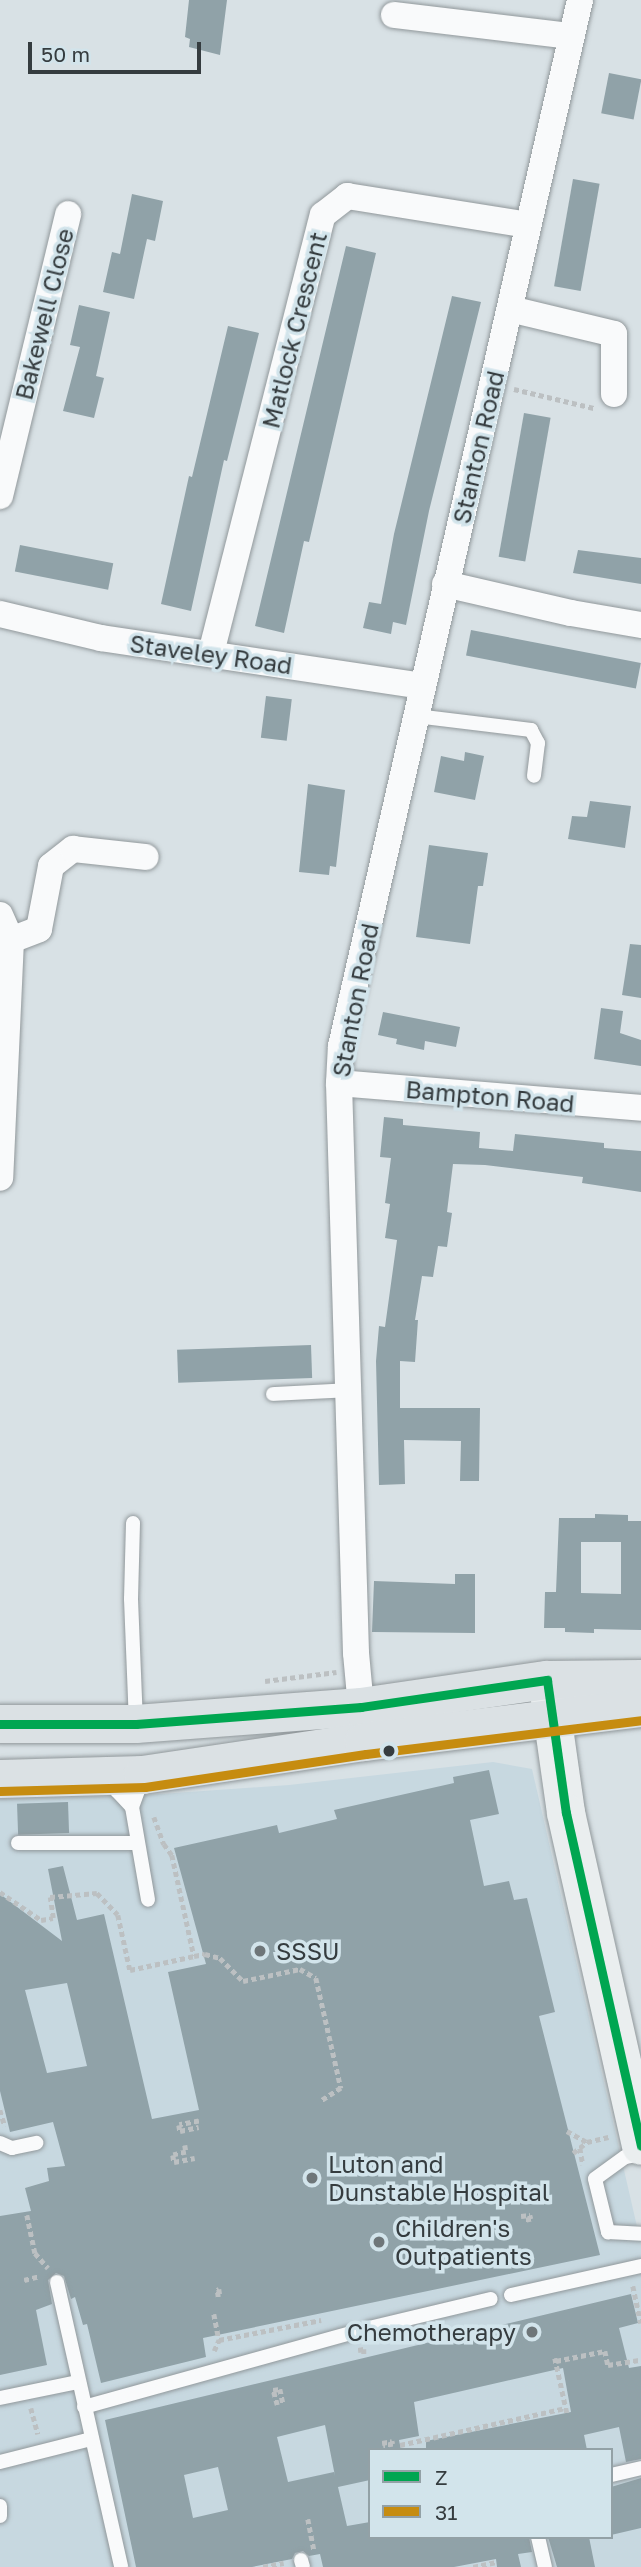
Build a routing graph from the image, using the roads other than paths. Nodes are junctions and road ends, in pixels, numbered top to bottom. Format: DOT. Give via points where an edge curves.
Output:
graph roads {
  1 [pos="580,0"];
  2 [pos="394,15"];
  3 [pos="572,36"];
  4 [pos="68,214"];
  5 [pos="528,225"];
  6 [pos="510,309"];
  7 [pos="614,394"];
  8 [pos="0,496"];
  9 [pos="445,584"];
  10 [pos="0,614"];
  11 [pos="641,625"];
  12 [pos="211,653"];
  13 [pos="422,686"];
  14 [pos="416,716"];
  15 [pos="534,776"];
  16 [pos="145,857"];
  17 [pos="0,915"];
  18 [pos="11,940"];
  19 [pos="339,1083"];
  20 [pos="641,1108"];
  21 [pos="0,1178"];
  22 [pos="349,1390"];
  23 [pos="273,1394"];
  24 [pos="133,1523"];
  25 [pos="641,1679"];
  26 [pos="547,1680"];
  27 [pos="361,1707"];
  28 [pos="641,1708"];
  29 [pos="554,1718"];
  30 [pos="0,1724"];
  31 [pos="136,1724"];
  32 [pos="0,1780"];
  33 [pos="136,1792"];
  34 [pos="18,1843"];
  35 [pos="137,1843"];
  36 [pos="148,1900"];
  37 [pos="632,2064"];
  38 [pos="630,2141"];
  39 [pos="0,2143"];
  40 [pos="36,2143"];
  41 [pos="641,2154"];
  42 [pos="641,2234"];
  43 [pos="641,2266"];
  44 [pos="57,2282"];
  45 [pos="510,2295"];
  46 [pos="491,2299"];
  47 [pos="369,2328"];
  48 [pos="350,2333"];
  49 [pos="78,2382"];
  50 [pos="0,2398"];
  51 [pos="84,2407"];
  52 [pos="92,2439"];
  53 [pos="0,2462"];
  54 [pos="641,2468"];
  55 [pos="613,2475"];
  56 [pos="0,2506"];
  57 [pos="0,2516"];
  58 [pos="538,2539"];
  59 [pos="121,2567"];
  60 [pos="545,2567"];
  1 -- 3 [label="street, Stanton Road"];
  2 -- 3 [label="street"];
  3 -- 5 [label="street, Stanton Road"];
  4 -- 8 [label="street, Bakewell Close"];
  5 -- 6 [label="street, Stanton Road"];
  5 -- 12 [label="street, Matlock Crescent" via="347,196 323,215"];
  6 -- 7 [label="street" via="614,334"];
  6 -- 9 [label="street, Stanton Road"];
  9 -- 11 [label="street"];
  9 -- 13 [label="street, Stanton Road"];
  10 -- 12 [label="street, Staveley Road" via="101,638"];
  12 -- 13 [label="street, Staveley Road"];
  13 -- 14 [label="street, Stanton Road"];
  14 -- 15 [label="lane" via="531,730 538,743"];
  14 -- 19 [label="street, Stanton Road" via="341,1046"];
  16 -- 18 [label="street" via="73,849 51,866 39,929"];
  17 -- 18 [label="street"];
  18 -- 21 [label="street"];
  19 -- 20 [label="street, Bampton Road"];
  19 -- 22 [label="street, Stanton Road"];
  22 -- 23 [label="lane"];
  22 -- 27 [label="street, Stanton Road"];
  24 -- 31 [label="lane"];
  25 -- 26 [label="main road"];
  26 -- 27 [label="main road"];
  26 -- 29 [label="street"];
  27 -- 31 [label="main road"];
  28 -- 29 [label="main road"];
  29 -- 33 [label="main road"];
  29 -- 37 [label="street" via="566,1813"];
  30 -- 31 [label="main road"];
  32 -- 33 [label="main road"];
  33 -- 35 [label="lane"];
  34 -- 35 [label="lane"];
  35 -- 36 [label="lane"];
  37 -- 38 [label="street"];
  39 -- 40 [label="lane" via="12,2148"];
  41 -- 42 [label="lane" via="625,2157 595,2179 608,2232"];
  43 -- 45 [label="lane"];
  44 -- 49 [label="lane"];
  46 -- 47 [label="lane"];
  48 -- 51 [label="lane"];
  49 -- 50 [label="lane"];
  49 -- 51 [label="lane"];
  51 -- 52 [label="lane"];
  52 -- 53 [label="lane"];
  52 -- 59 [label="lane"];
  54 -- 55 [label="lane"];
  56 -- 57 [label="lane"];
  58 -- 60 [label="lane"];
}
